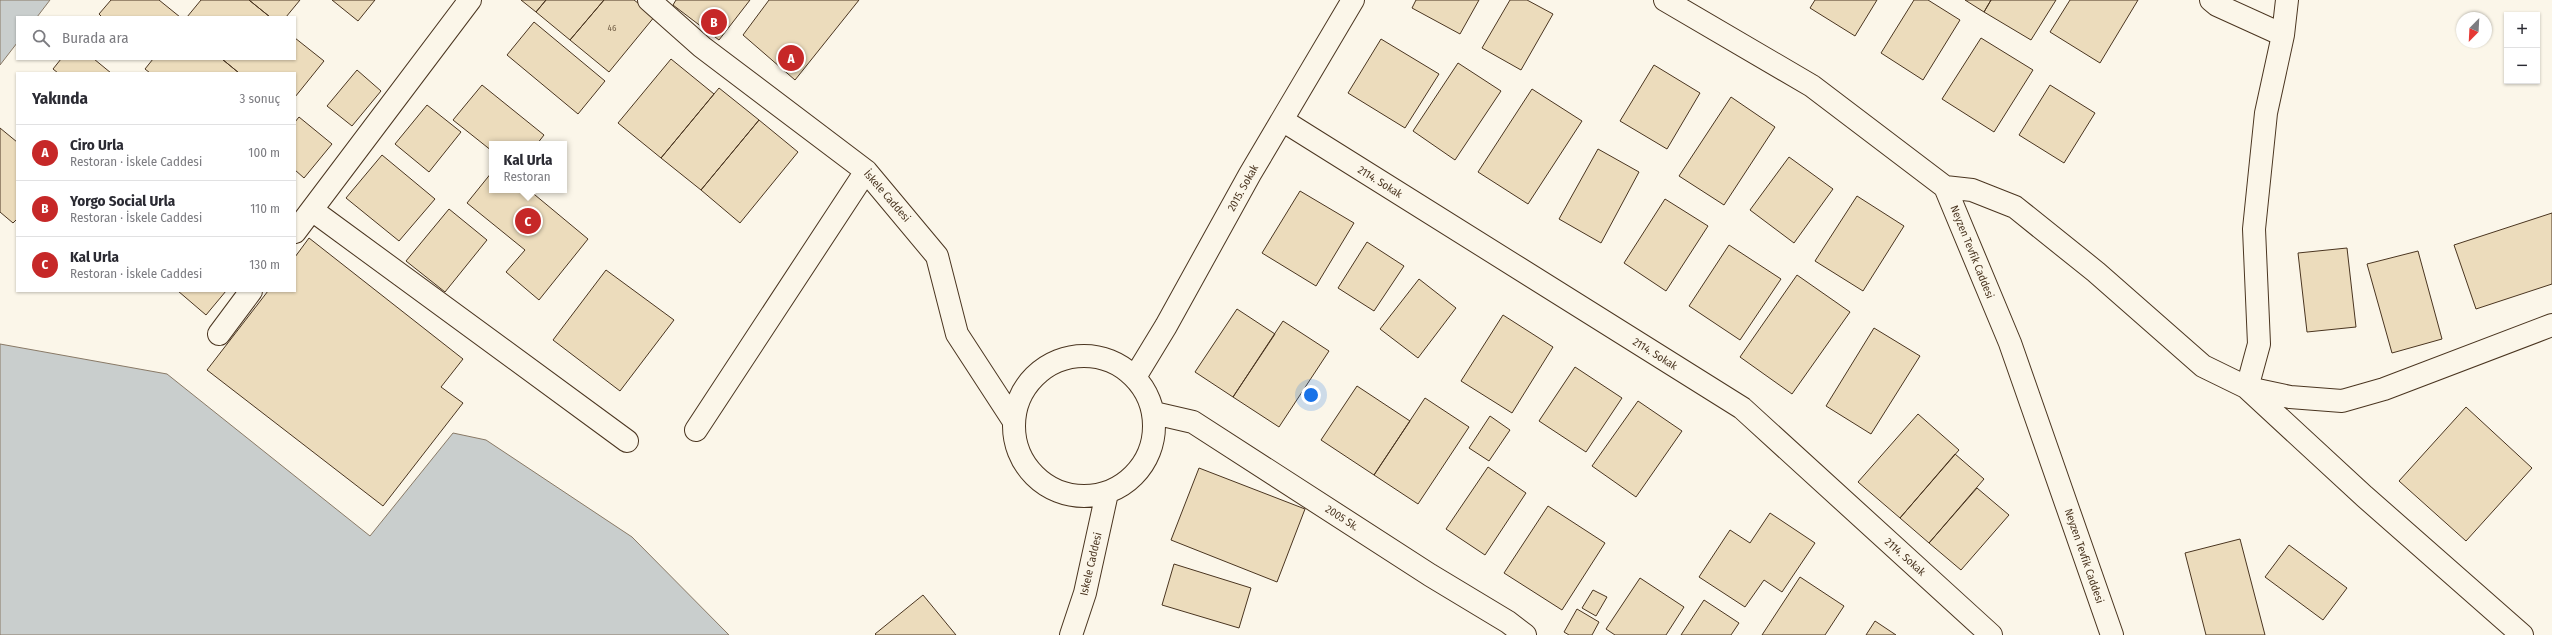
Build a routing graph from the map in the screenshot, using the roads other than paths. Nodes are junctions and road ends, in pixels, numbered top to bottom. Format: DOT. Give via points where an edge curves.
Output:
graph roads {
  1 [pos="470,0"];
  2 [pos="649,0"];
  3 [pos="1353,0"];
  4 [pos="1665,0"];
  5 [pos="2211,0"];
  6 [pos="2287,0"];
  7 [pos="2283,35"];
  8 [pos="1282,120"];
  9 [pos="866,171"];
  10 [pos="1945,188"];
  11 [pos="312,210"];
  12 [pos="296,231"];
  13 [pos="250,292"];
  14 [pos="2552,325"];
  15 [pos="219,334"];
  16 [pos="1135,377"];
  17 [pos="2247,388"];
  18 [pos="1154,413"];
  19 [pos="1013,420"];
  20 [pos="696,430"];
  21 [pos="627,441"];
  22 [pos="1107,493"];
  23 [pos="1071,635"];
  24 [pos="1525,635"];
  25 [pos="1991,635"];
  26 [pos="2112,635"];
  27 [pos="2522,635"];
  1 -- 11 [label="street"];
  2 -- 9 [label="street, İskele Caddesi" via="702,47"];
  3 -- 8 [label="street, 2015. Sokak"];
  4 -- 10 [label="street, Neyzen Tevfik Caddesi" via="1812,86"];
  5 -- 7 [label="street"];
  6 -- 7 [label="street"];
  7 -- 17 [label="street" via="2265,120 2254,229 2259,344"];
  8 -- 16 [label="street, 2015. Sokak"];
  8 -- 25 [label="street, 2114. Sokak" via="1742,408"];
  9 -- 19 [label="street, İskele Caddesi" via="937,256 957,334"];
  9 -- 20 [label="street"];
  10 -- 17 [label="street" via="1972,190 2015,207 2096,272 2203,366"];
  10 -- 26 [label="street, Neyzen Tevfik Caddesi" via="2010,343"];
  11 -- 12 [label="street"];
  11 -- 21 [label="street"];
  13 -- 15 [label="street"];
  14 -- 17 [label="street" via="2384,389 2342,401 2290,397"];
  16 -- 18 [label="street" via="1147,393"];
  16 -- 19 [label="street" via="1119,364 1101,357 1080,355 1060,359 1043,368 1028,382 1018,400"];
  17 -- 27 [label="street" via="2364,496"];
  18 -- 22 [label="street" via="1155,433 1140,470 1126,483"];
  18 -- 24 [label="street, 2005 Sk." via="1193,422"];
  19 -- 22 [label="street" via="1014,440 1021,458 1033,475 1043,483 1068,495 1088,497"];
  22 -- 23 [label="street, Iskele Caddesi" via="1085,593"];
}
